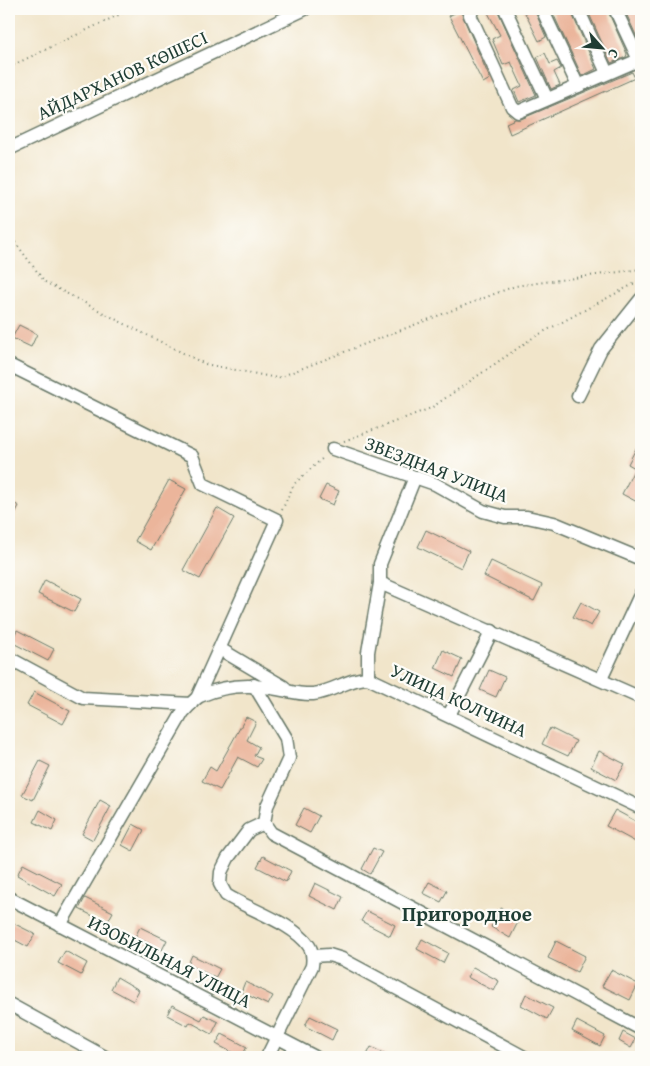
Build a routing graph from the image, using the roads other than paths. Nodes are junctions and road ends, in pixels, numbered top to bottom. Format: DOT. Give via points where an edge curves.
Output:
graph roads {
  1 [pos="305,9"];
  2 [pos="473,9"];
  3 [pos="505,9"];
  4 [pos="542,9"];
  5 [pos="578,9"];
  6 [pos="615,9"];
  7 [pos="640,59"];
  8 [pos="607,73"];
  9 [pos="578,86"];
  10 [pos="547,99"];
  11 [pos="9,149"];
  12 [pos="641,299"];
  13 [pos="9,365"];
  14 [pos="578,396"];
  15 [pos="333,449"];
  16 [pos="416,477"];
  17 [pos="641,559"];
  18 [pos="380,583"];
  19 [pos="641,593"];
  20 [pos="492,632"];
  21 [pos="220,649"];
  22 [pos="9,658"];
  23 [pos="368,678"];
  24 [pos="601,679"];
  25 [pos="254,686"];
  26 [pos="294,693"];
  27 [pos="641,698"];
  28 [pos="195,700"];
  29 [pos="449,716"];
  30 [pos="641,808"];
  31 [pos="264,823"];
  32 [pos="9,898"];
  33 [pos="60,925"];
  34 [pos="313,956"];
  35 [pos="9,1004"];
  36 [pos="641,1029"];
  37 [pos="277,1038"];
  38 [pos="105,1057"];
  39 [pos="267,1057"];
  40 [pos="315,1057"];
  41 [pos="524,1057"];
  1 -- 11 [label="street, АЙДАРХАНОВ КӨШЕСІ"];
  2 -- 10 [label="street" via="470,15 512,107 518,112"];
  3 -- 10 [label="street"];
  4 -- 9 [label="street"];
  5 -- 8 [label="street"];
  6 -- 7 [label="street"];
  7 -- 8 [label="street"];
  8 -- 9 [label="street"];
  9 -- 10 [label="street"];
  12 -- 14 [label="street" via="601,349"];
  13 -- 21 [label="street" via="192,456 203,484 277,520"];
  15 -- 16 [label="street, ЗВЕЗДНАЯ УЛИЦА"];
  16 -- 17 [label="street, ЗВЕЗДНАЯ УЛИЦА" via="482,511 554,524"];
  16 -- 18 [label="street" via="380,564"];
  18 -- 20 [label="street"];
  18 -- 23 [label="street" via="368,652"];
  19 -- 24 [label="street"];
  20 -- 24 [label="street"];
  20 -- 29 [label="street"];
  21 -- 26 [label="street"];
  21 -- 28 [label="street"];
  22 -- 28 [label="street, УЛИЦА КОЛЧИНА" via="83,698"];
  23 -- 26 [label="street, УЛИЦА КОЛЧИНА" via="357,678 346,685 315,694"];
  23 -- 29 [label="street, УЛИЦА КОЛЧИНА"];
  24 -- 27 [label="street"];
  25 -- 26 [label="street, УЛИЦА КОЛЧИНА"];
  25 -- 28 [label="street, УЛИЦА КОЛЧИНА" via="230,687"];
  25 -- 31 [label="street" via="286,738 289,758 267,806"];
  28 -- 33 [label="street" via="183,712 136,790"];
  29 -- 30 [label="street, УЛИЦА КОЛЧИНА"];
  31 -- 34 [label="street" via="249,830 240,840 222,872 220,884 226,895 296,934 310,947"];
  31 -- 36 [label="street" via="271,833 294,847"];
  32 -- 33 [label="street, ИЗОБИЛЬНАЯ УЛИЦА"];
  33 -- 37 [label="street, ИЗОБИЛЬНАЯ УЛИЦА"];
  34 -- 37 [label="street" via="312,966"];
  34 -- 41 [label="street" via="329,955 342,960"];
  35 -- 38 [label="street"];
  37 -- 39 [label="street"];
  37 -- 40 [label="street, ИЗОБИЛЬНАЯ УЛИЦА"];
}
